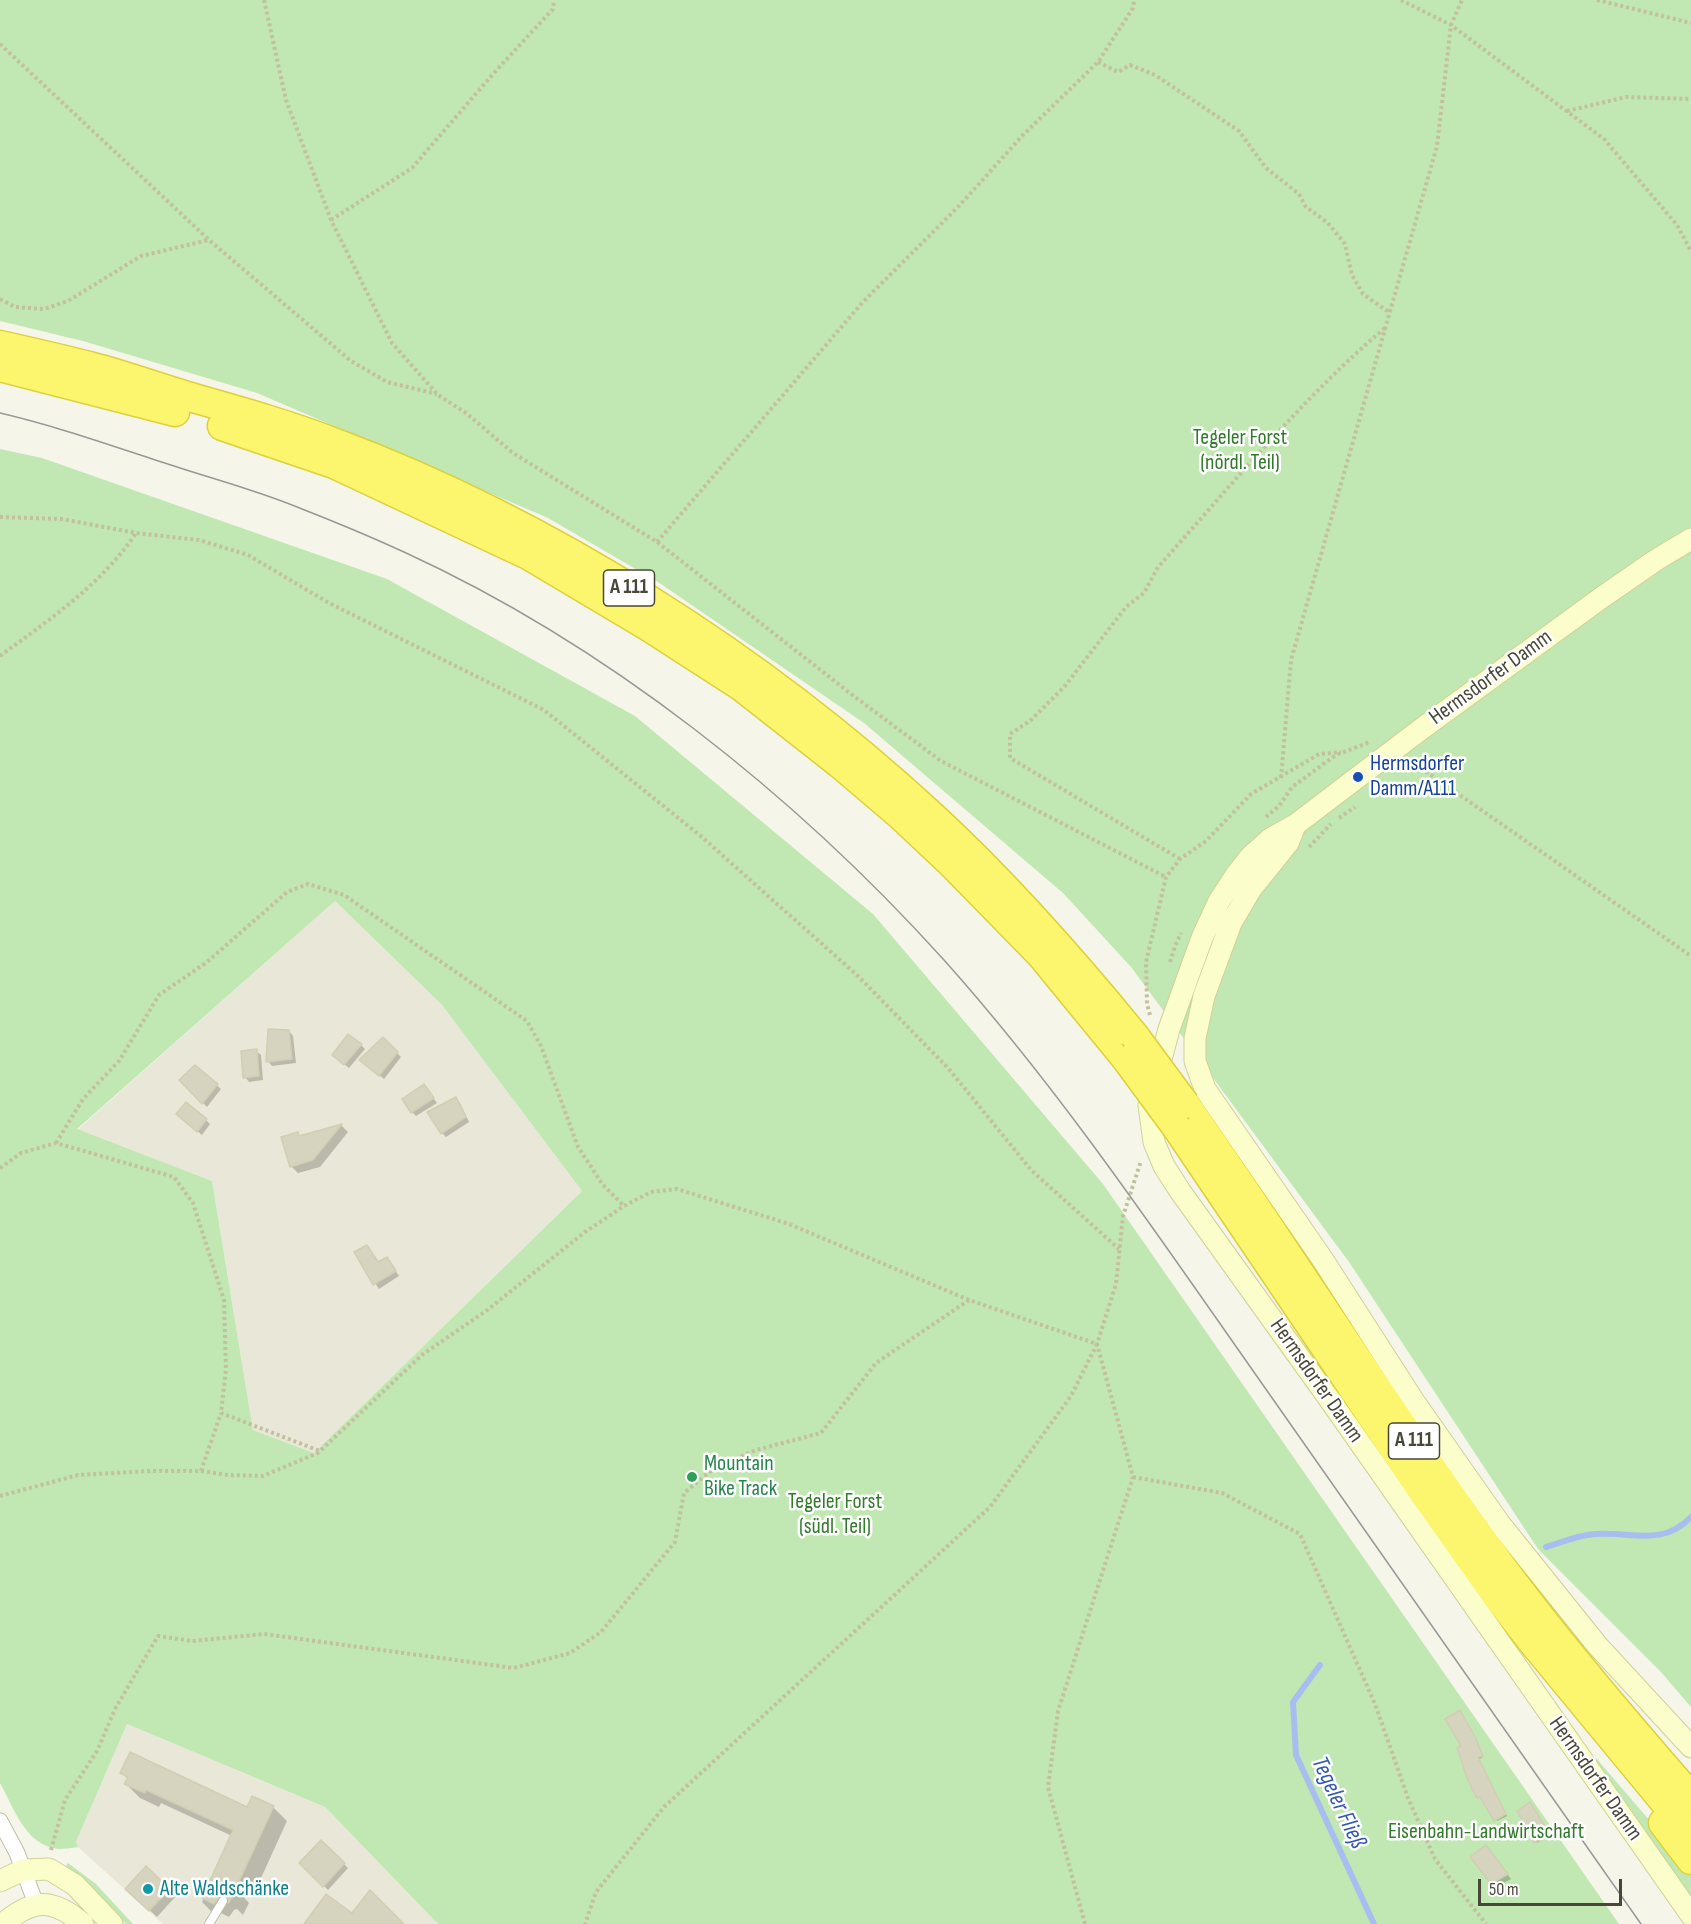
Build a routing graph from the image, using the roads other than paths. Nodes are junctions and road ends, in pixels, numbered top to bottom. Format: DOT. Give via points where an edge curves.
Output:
graph roads {
  1 [pos="0,345"];
  2 [pos="0,367"];
  3 [pos="1691,539"];
  4 [pos="1295,825"];
  5 [pos="1138,1040"];
  6 [pos="1181,1116"];
  7 [pos="1530,1639"];
  8 [pos="1691,1747"];
  9 [pos="1686,1790"];
  10 [pos="0,1821"];
  11 [pos="1691,1834"];
  12 [pos="1691,1860"];
  13 [pos="23,1870"];
  14 [pos="0,1881"];
  15 [pos="223,1901"];
  16 [pos="36,1904"];
  17 [pos="1691,1915"];
  18 [pos="3,1924"];
  19 [pos="83,1924"];
  20 [pos="112,1924"];
  21 [pos="209,1924"];
  1 -- 5 [label="highway, A 111" via="96,367 336,443 499,515 648,599 757,672 896,783 995,876"];
  2 -- 5 [label="highway, A 111" via="250,434 334,464 528,555 742,687 840,764 900,814 1041,955"];
  3 -- 4 [label="main road, Hermsdorfer Damm" via="1601,598"];
  4 -- 8 [label="main road, Hermsdorfer Damm" via="1288,843 1251,889 1231,923 1204,996 1195,1038 1195,1061 1205,1089 1500,1524 1597,1645"];
  4 -- 17 [label="main road, Hermsdorfer Damm" via="1270,839 1236,874 1202,938 1169,1029 1149,1105 1154,1142 1164,1166 1209,1234"];
  5 -- 6 [label="highway, A 111, bridge"];
  6 -- 7 [label="highway, A 111" via="1423,1492"];
  6 -- 9 [label="highway, A 111" via="1500,1564 1629,1726"];
  7 -- 11 [label="highway, A 111"];
  7 -- 12 [label="highway" via="1582,1718"];
  10 -- 13 [label="street"];
  13 -- 14 [label="main road"];
  13 -- 16 [label="street"];
  13 -- 20 [label="main road" via="49,1869 57,1873 82,1891"];
  15 -- 21 [label="lane"];
  16 -- 18 [label="main road"];
  16 -- 19 [label="main road" via="57,1906"];
}
